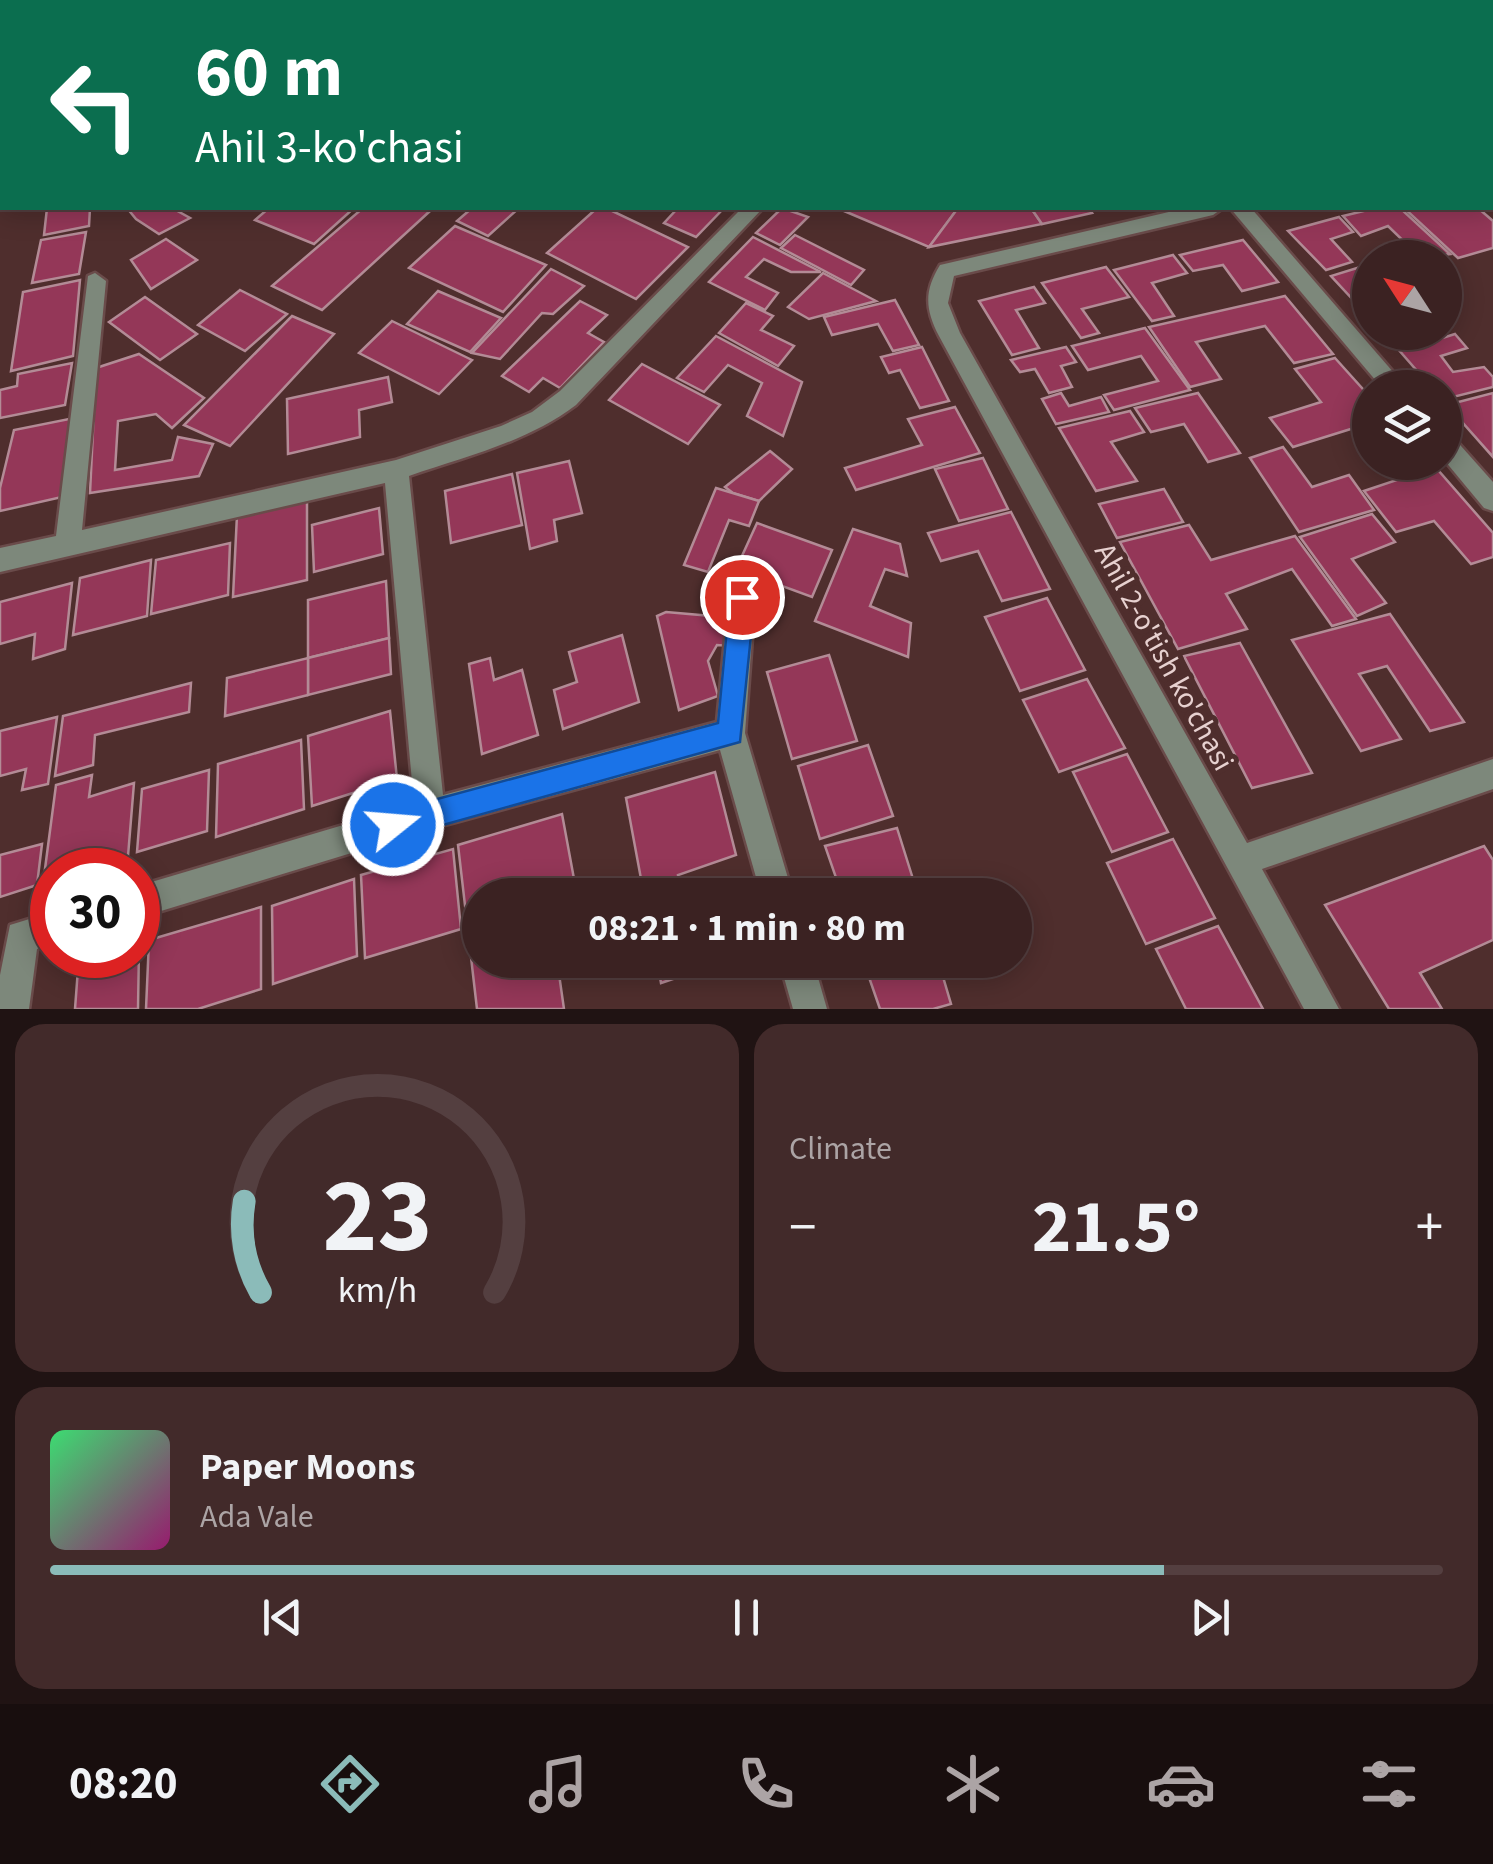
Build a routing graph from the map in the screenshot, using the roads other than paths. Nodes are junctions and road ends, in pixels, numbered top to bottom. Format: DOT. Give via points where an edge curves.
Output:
graph roads {
  1 [pos="751,210"];
  2 [pos="1205,210"];
  3 [pos="1242,210"];
  4 [pos="95,281"];
  5 [pos="1380,370"];
  6 [pos="1462,464"];
  7 [pos="396,470"];
  8 [pos="1493,500"];
  9 [pos="68,544"];
  10 [pos="0,560"];
  11 [pos="742,597"];
  12 [pos="730,732"];
  13 [pos="1493,774"];
  14 [pos="430,814"];
  15 [pos="1240,862"];
  16 [pos="772,878"];
  17 [pos="160,895"];
  18 [pos="30,954"];
  19 [pos="801,978"];
  20 [pos="12,1009"];
  21 [pos="810,1009"];
  22 [pos="1322,1009"];
  1 -- 7 [label="street" via="540,419"];
  2 -- 15 [label="street, Ahil 2-o'tish ko'chasi" via="947,270 935,299"];
  3 -- 5 [label="street"];
  4 -- 9 [label="street"];
  6 -- 8 [label="street"];
  7 -- 9 [label="street"];
  7 -- 14 [label="street"];
  9 -- 10 [label="street"];
  11 -- 12 [label="street"];
  12 -- 14 [label="street"];
  12 -- 16 [label="street"];
  13 -- 15 [label="street"];
  14 -- 17 [label="street"];
  15 -- 22 [label="street, Ahil 2-o'tish ko'chasi"];
  18 -- 20 [label="street"];
  19 -- 21 [label="street"];
}
